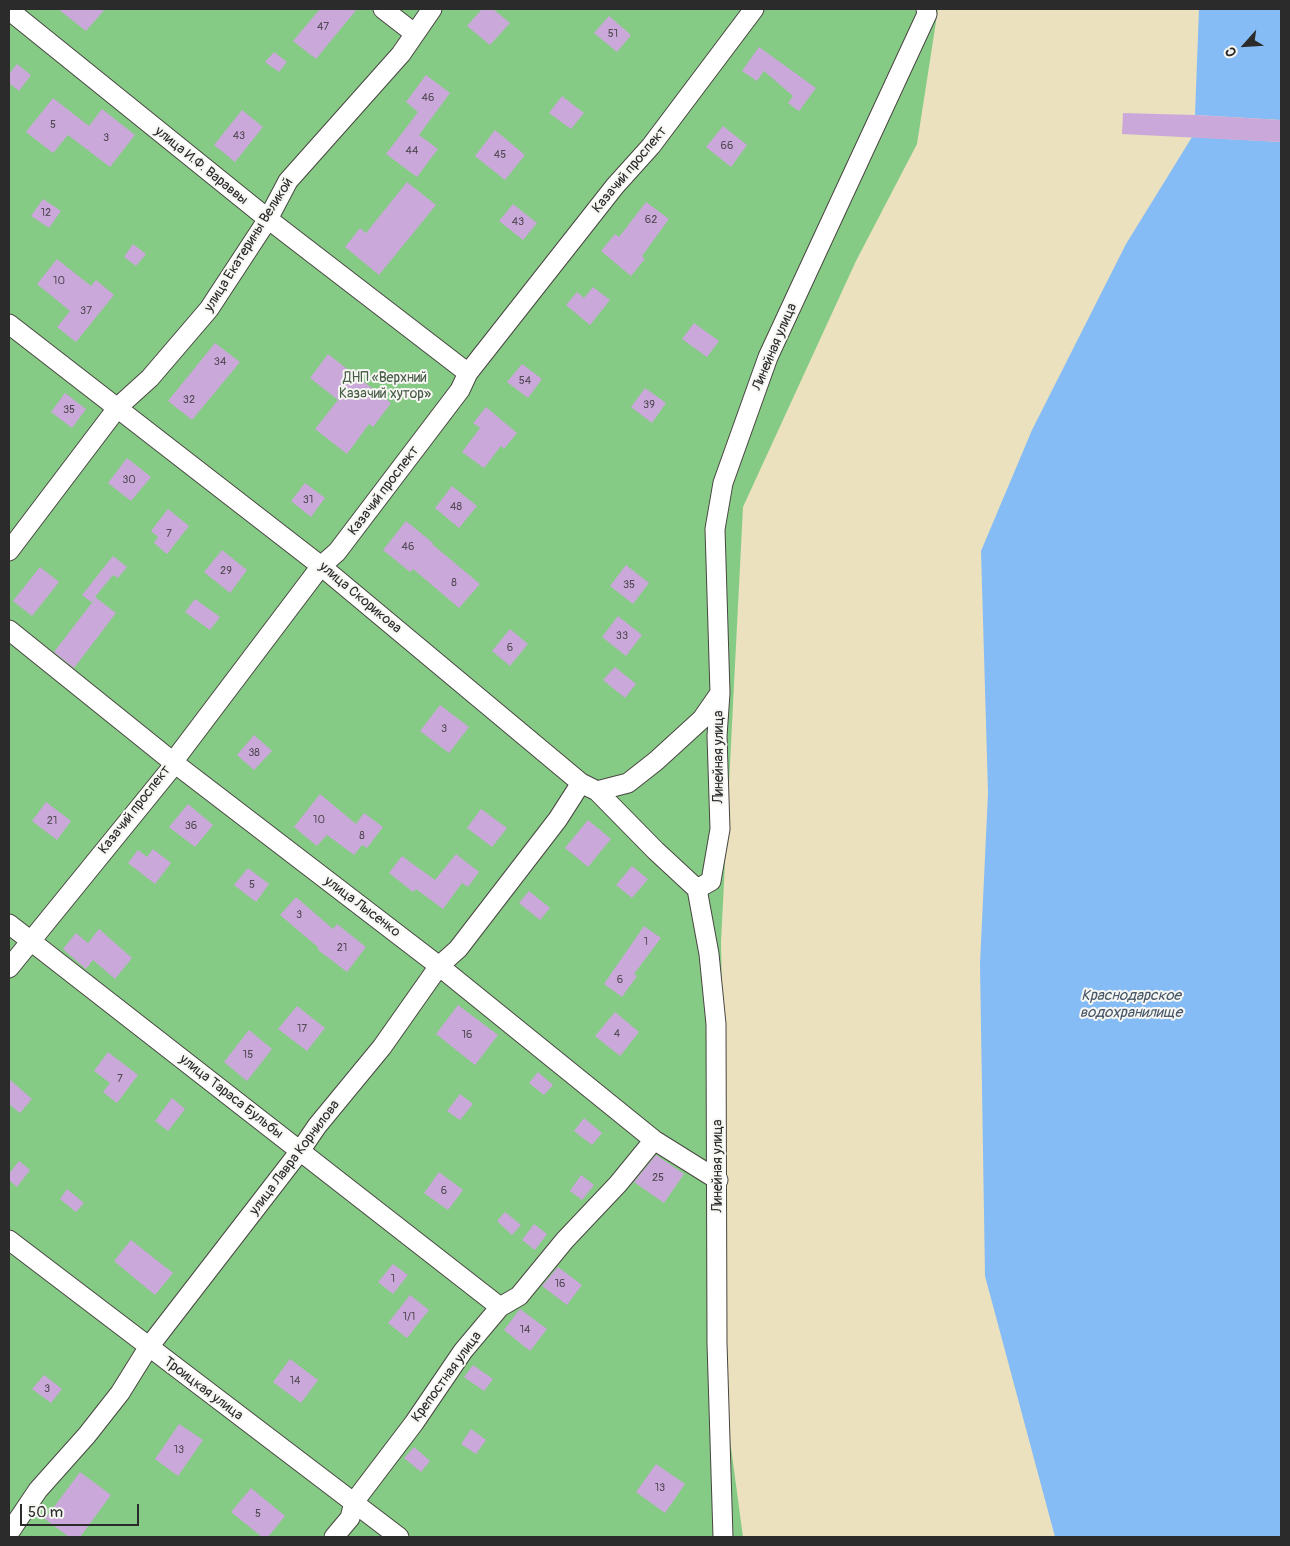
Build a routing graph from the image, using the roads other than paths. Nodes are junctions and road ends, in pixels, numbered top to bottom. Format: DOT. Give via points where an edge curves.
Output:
graph roads {
  1 [pos="383,9"];
  2 [pos="432,9"];
  3 [pos="754,9"];
  4 [pos="926,9"];
  5 [pos="9,10"];
  6 [pos="414,33"];
  7 [pos="268,219"];
  8 [pos="9,324"];
  9 [pos="468,372"];
  10 [pos="118,407"];
  11 [pos="9,551"];
  12 [pos="321,566"];
  13 [pos="9,630"];
  14 [pos="720,692"];
  15 [pos="173,762"];
  16 [pos="589,787"];
  17 [pos="697,889"];
  18 [pos="9,924"];
  19 [pos="30,940"];
  20 [pos="439,966"];
  21 [pos="9,968"];
  22 [pos="654,1140"];
  23 [pos="300,1151"];
  24 [pos="718,1180"];
  25 [pos="9,1240"];
  26 [pos="500,1307"];
  27 [pos="148,1348"];
  28 [pos="354,1502"];
  29 [pos="9,1532"];
  30 [pos="334,1537"];
  31 [pos="399,1537"];
  32 [pos="723,1537"];
  1 -- 6 [label="street"];
  2 -- 6 [label="street, улица Екатерины Великой"];
  3 -- 9 [label="street, Казачий проспект" via="651,146 615,186"];
  4 -- 14 [label="street, Линейная улица" via="927,14 768,357 723,483 715,529"];
  5 -- 7 [label="street, улица И.Ф. Вараввы"];
  6 -- 7 [label="street, улица Екатерины Великой" via="401,54 288,180"];
  7 -- 9 [label="street, улица И.Ф. Вараввы"];
  7 -- 10 [label="street, улица Екатерины Великой" via="209,309 150,378"];
  8 -- 10 [label="street, улица Скорикова"];
  9 -- 12 [label="street, Казачий проспект" via="460,390 337,552"];
  10 -- 11 [label="street, улица Екатерины Великой"];
  10 -- 12 [label="street, улица Скорикова"];
  12 -- 15 [label="street, Казачий проспект"];
  12 -- 16 [label="street, улица Скорикова"];
  13 -- 15 [label="street, улица Лысенко"];
  14 -- 16 [label="street" via="702,719 628,783"];
  14 -- 17 [label="street, Линейная улица" via="717,736 720,830 712,881"];
  15 -- 19 [label="street, Казачий проспект" via="169,771"];
  15 -- 20 [label="street, улица Лысенко"];
  16 -- 17 [label="street, улица Скорикова"];
  16 -- 20 [label="street, улица Лавра Корнилова" via="558,819 458,949"];
  17 -- 24 [label="street, Линейная улица" via="709,954 716,1024"];
  18 -- 19 [label="street, улица Тараса Бульбы"];
  19 -- 21 [label="street, Казачий проспект"];
  19 -- 23 [label="street, улица Тараса Бульбы"];
  20 -- 22 [label="street, улица Лысенко"];
  20 -- 23 [label="street, улица Лавра Корнилова" via="382,1047"];
  22 -- 24 [label="street, улица Лысенко"];
  22 -- 26 [label="street, Крепостная улица" via="519,1296"];
  23 -- 26 [label="street, улица Тараса Бульбы"];
  23 -- 27 [label="street, улица Лавра Корнилова"];
  24 -- 32 [label="street, Линейная улица"];
  25 -- 27 [label="street, Троицкая улица"];
  26 -- 28 [label="street, Крепостная улица" via="463,1351"];
  27 -- 28 [label="street, Троицкая улица"];
  27 -- 29 [label="street, улица Лавра Корнилова" via="120,1393 88,1435 38,1490"];
  28 -- 30 [label="street, Крепостная улица" via="350,1518"];
  28 -- 31 [label="street, Троицкая улица"];
}
